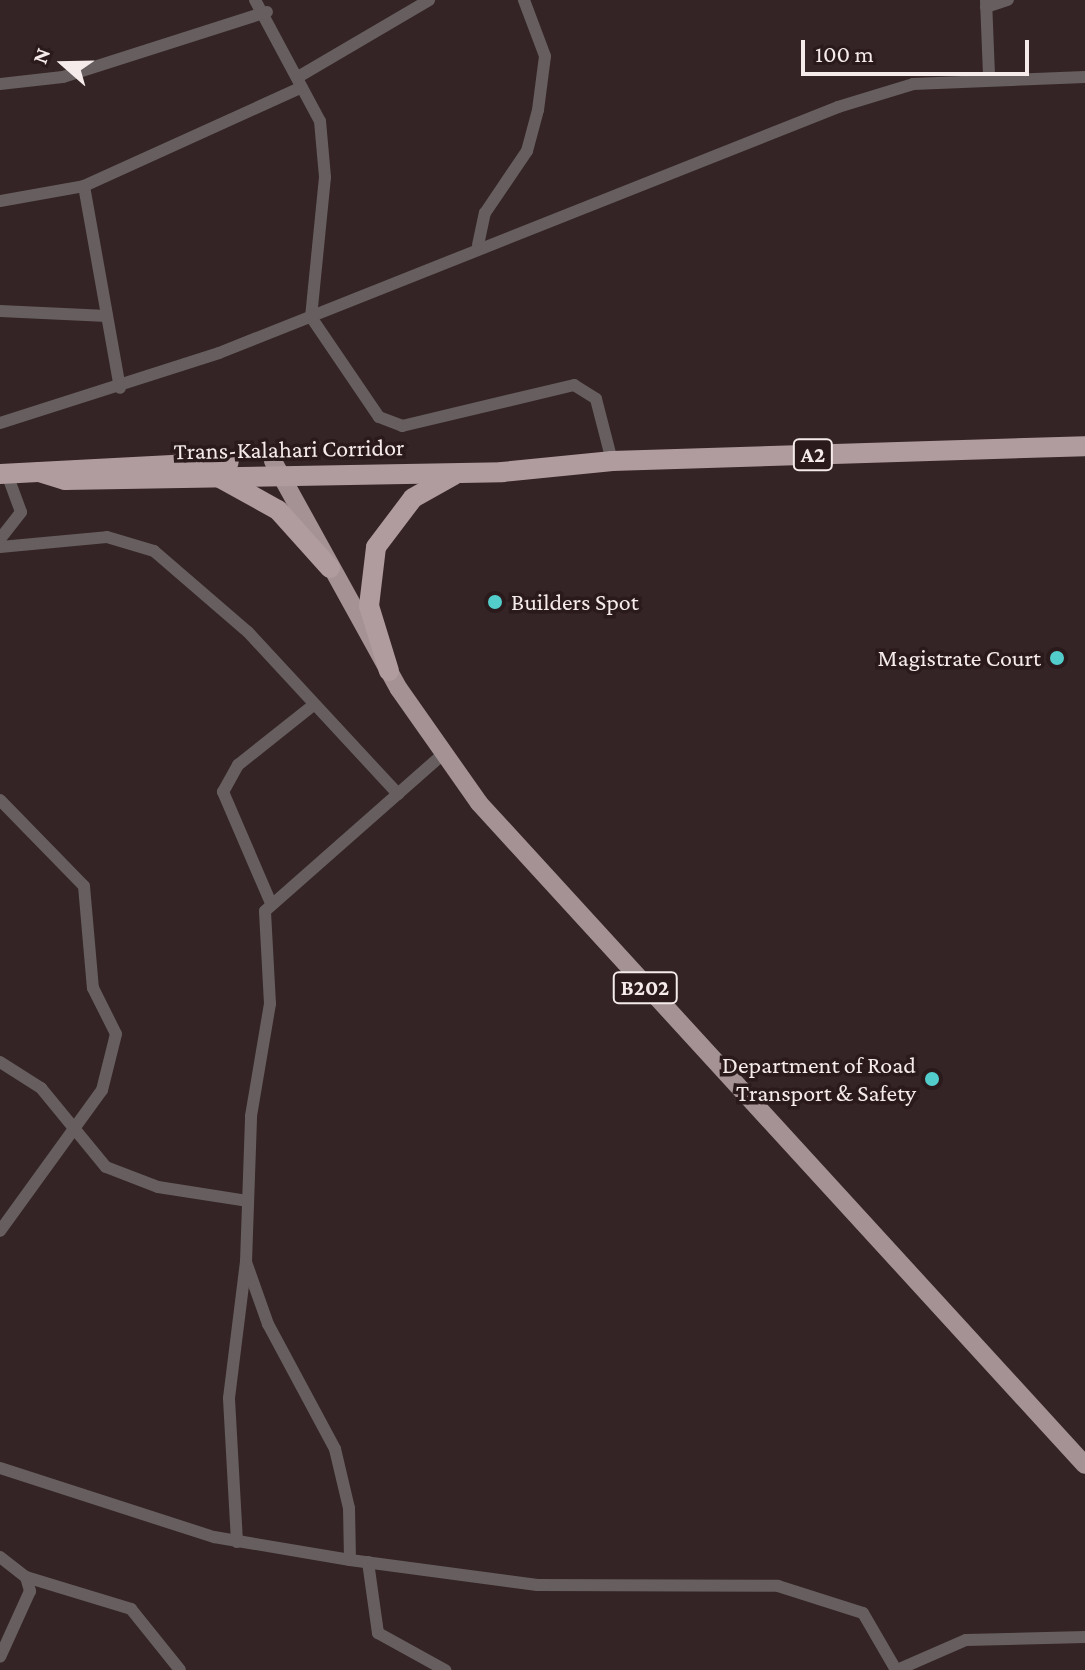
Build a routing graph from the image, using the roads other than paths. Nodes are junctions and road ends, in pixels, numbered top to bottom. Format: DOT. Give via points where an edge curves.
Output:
graph roads {
  1 [pos="255,0"];
  2 [pos="429,0"];
  3 [pos="524,0"];
  4 [pos="1008,0"];
  5 [pos="986,3"];
  6 [pos="267,12"];
  7 [pos="989,76"];
  8 [pos="1084,76"];
  9 [pos="300,82"];
  10 [pos="0,84"];
  11 [pos="84,186"];
  12 [pos="0,201"];
  13 [pos="478,245"];
  14 [pos="0,311"];
  15 [pos="107,316"];
  16 [pos="311,317"];
  17 [pos="120,388"];
  18 [pos="0,423"];
  19 [pos="1085,446"];
  20 [pos="612,461"];
  21 [pos="540,465"];
  22 [pos="277,468"];
  23 [pos="39,472"];
  24 [pos="457,473"];
  25 [pos="4,474"];
  26 [pos="214,475"];
  27 [pos="0,539"];
  28 [pos="0,547"];
  29 [pos="330,568"];
  30 [pos="389,671"];
  31 [pos="311,707"];
  32 [pos="442,755"];
  33 [pos="398,794"];
  34 [pos="0,800"];
  35 [pos="270,901"];
  36 [pos="0,1062"];
  37 [pos="75,1134"];
  38 [pos="247,1201"];
  39 [pos="0,1231"];
  40 [pos="246,1262"];
  41 [pos="1085,1465"];
  42 [pos="0,1468"];
  43 [pos="237,1542"];
  44 [pos="0,1557"];
  45 [pos="350,1560"];
  46 [pos="368,1562"];
  47 [pos="26,1577"];
  48 [pos="1085,1637"];
  49 [pos="0,1657"];
  50 [pos="180,1670"];
  51 [pos="445,1670"];
  52 [pos="897,1670"];
  1 -- 6 [label="street"];
  2 -- 9 [label="street"];
  3 -- 13 [label="street" via="545,56 538,110 527,151 485,213"];
  4 -- 5 [label="street"];
  5 -- 7 [label="street"];
  6 -- 9 [label="street"];
  6 -- 10 [label="street" via="63,77"];
  7 -- 8 [label="street"];
  7 -- 13 [label="street" via="913,84 838,107"];
  9 -- 11 [label="street"];
  9 -- 16 [label="street" via="320,121 325,177"];
  11 -- 12 [label="street"];
  11 -- 15 [label="street"];
  13 -- 16 [label="street"];
  14 -- 15 [label="street"];
  15 -- 17 [label="street"];
  16 -- 17 [label="street"];
  16 -- 20 [label="street" via="389,424 574,385 596,399"];
  17 -- 18 [label="street"];
  19 -- 20 [label="highway, Trans-Kalahari Corridor / A2"];
  20 -- 21 [label="highway, Trans-Kalahari Corridor / A2"];
  21 -- 22 [label="highway, Trans-Kalahari Corridor / A2"];
  21 -- 24 [label="highway, Trans-Kalahari Corridor / A2"];
  22 -- 23 [label="highway, Trans-Kalahari Corridor / A2" via="65,465"];
  22 -- 24 [label="highway, Trans-Kalahari Corridor / A2"];
  22 -- 26 [label="highway, Trans-Kalahari Corridor / A2"];
  22 -- 29 [label="main road, B202"];
  23 -- 25 [label="highway, Trans-Kalahari Corridor / A2"];
  23 -- 26 [label="highway, Trans-Kalahari Corridor / A2" via="65,480"];
  24 -- 30 [label="highway" via="413,498 376,547 369,606"];
  25 -- 27 [label="street" via="21,512"];
  26 -- 29 [label="highway" via="278,510"];
  28 -- 31 [label="street" via="130,539 195,582"];
  29 -- 30 [label="main road, B202"];
  30 -- 32 [label="main road, B202"];
  31 -- 33 [label="street"];
  31 -- 35 [label="street" via="238,765 223,792"];
  32 -- 33 [label="street"];
  32 -- 41 [label="main road, B202" via="765,1121"];
  33 -- 35 [label="street"];
  34 -- 37 [label="street" via="75,871 87,899 93,988 116,1034 102,1090"];
  35 -- 38 [label="street" via="264,931 270,1004 251,1116"];
  36 -- 37 [label="street" via="41,1088"];
  37 -- 38 [label="street" via="106,1167 133,1180"];
  37 -- 39 [label="street"];
  38 -- 40 [label="street"];
  40 -- 43 [label="street" via="229,1398"];
  40 -- 45 [label="street" via="268,1324 335,1449 349,1508"];
  42 -- 43 [label="street"];
  43 -- 45 [label="street"];
  44 -- 47 [label="street"];
  45 -- 46 [label="street"];
  46 -- 51 [label="street" via="378,1633"];
  46 -- 52 [label="street" via="537,1585 778,1586 863,1613"];
  47 -- 49 [label="street" via="23,1617"];
  47 -- 50 [label="street" via="131,1609"];
  48 -- 52 [label="street" via="966,1640"];
}
